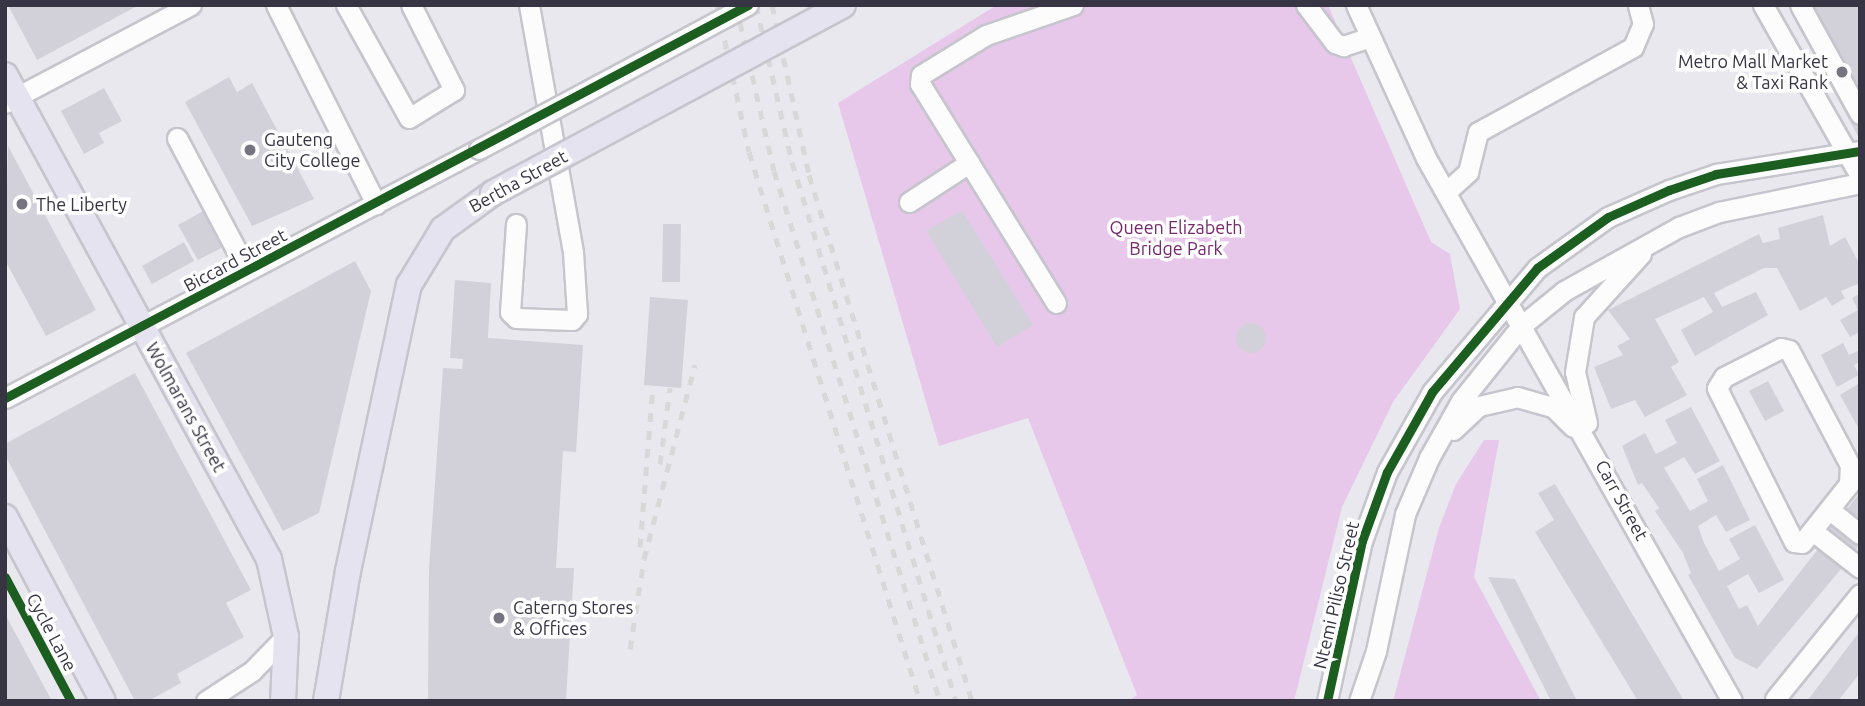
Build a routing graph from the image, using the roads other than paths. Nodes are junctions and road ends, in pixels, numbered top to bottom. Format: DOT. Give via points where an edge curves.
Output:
graph roads {
  1 [pos="191,5"];
  2 [pos="276,5"];
  3 [pos="346,5"];
  4 [pos="411,5"];
  5 [pos="528,5"];
  6 [pos="748,5"];
  7 [pos="843,5"];
  8 [pos="1073,5"];
  9 [pos="1307,5"];
  10 [pos="1356,5"];
  11 [pos="1638,5"];
  12 [pos="1763,5"];
  13 [pos="1800,5"];
  14 [pos="1371,37"];
  15 [pos="9,91"];
  16 [pos="1860,114"];
  17 [pos="177,138"];
  18 [pos="1854,151"];
  19 [pos="969,163"];
  20 [pos="1860,176"];
  21 [pos="1860,183"];
  22 [pos="1446,192"];
  23 [pos="909,202"];
  24 [pos="376,204"];
  25 [pos="516,224"];
  26 [pos="1657,238"];
  27 [pos="247,271"];
  28 [pos="1508,301"];
  29 [pos="1056,303"];
  30 [pos="141,326"];
  31 [pos="1521,326"];
  32 [pos="5,398"];
  33 [pos="1594,448"];
  34 [pos="1429,458"];
  35 [pos="1830,510"];
  36 [pos="5,517"];
  37 [pos="1814,533"];
  38 [pos="1860,534"];
  39 [pos="1860,568"];
  40 [pos="1860,594"];
  41 [pos="286,636"];
  42 [pos="1775,699"];
  43 [pos="103,701"];
  44 [pos="206,701"];
  45 [pos="283,701"];
  46 [pos="326,701"];
  47 [pos="1327,701"];
  48 [pos="1359,701"];
  49 [pos="1732,701"];
  1 -- 15 [label="street"];
  2 -- 24 [label="street"];
  3 -- 4 [label="street" via="409,118 453,93 454,85"];
  5 -- 25 [label="street" via="573,252 577,314 572,320 516,318 510,312"];
  6 -- 24 [label="street, Biccard Street, bridge"];
  7 -- 46 [label="main road, Bertha Street, bridge" via="493,193 443,229 409,285 348,571"];
  8 -- 19 [label="street" via="986,35 921,75 925,92"];
  9 -- 14 [label="street" via="1335,43 1351,44"];
  10 -- 14 [label="street, Carr Street"];
  11 -- 22 [label="street" via="1643,24 1633,47 1478,132 1468,172"];
  12 -- 18 [label="street"];
  13 -- 16 [label="street"];
  14 -- 22 [label="street, Carr Street"];
  15 -- 30 [label="main road, Wolmarans Street"];
  17 -- 27 [label="street"];
  18 -- 20 [label="street"];
  18 -- 28 [label="street, Ntemi Piliso Street" via="1716,174 1669,190 1571,242"];
  19 -- 23 [label="street"];
  19 -- 29 [label="street"];
  21 -- 26 [label="street" via="1719,212"];
  22 -- 28 [label="street, Carr Street"];
  24 -- 27 [label="street, Biccard Street"];
  26 -- 31 [label="street" via="1564,291"];
  26 -- 33 [label="street" via="1607,285 1584,317 1575,372"];
  27 -- 30 [label="street, Biccard Street"];
  28 -- 31 [label="street, Carr Street"];
  28 -- 47 [label="street, Ntemi Piliso Street" via="1432,392 1387,472 1362,541"];
  30 -- 32 [label="street, Biccard Street"];
  30 -- 41 [label="main road, Wolmarans Street" via="269,559"];
  31 -- 33 [label="street, Carr Street"];
  31 -- 34 [label="street" via="1461,401"];
  33 -- 34 [label="street" via="1553,407 1517,397 1479,406"];
  33 -- 49 [label="street, Carr Street"];
  34 -- 48 [label="street" via="1405,514 1376,651"];
  35 -- 37 [label="street"];
  35 -- 37 [label="street" via="1849,484 1850,465 1789,350 1774,350 1724,377 1717,388 1721,401 1794,542 1802,543"];
  35 -- 38 [label="street"];
  36 -- 43 [label="main road"];
  37 -- 39 [label="street"];
  40 -- 42 [label="street"];
  41 -- 44 [label="street" via="252,671"];
  41 -- 45 [label="main road, Wolmarans Street"];
}
